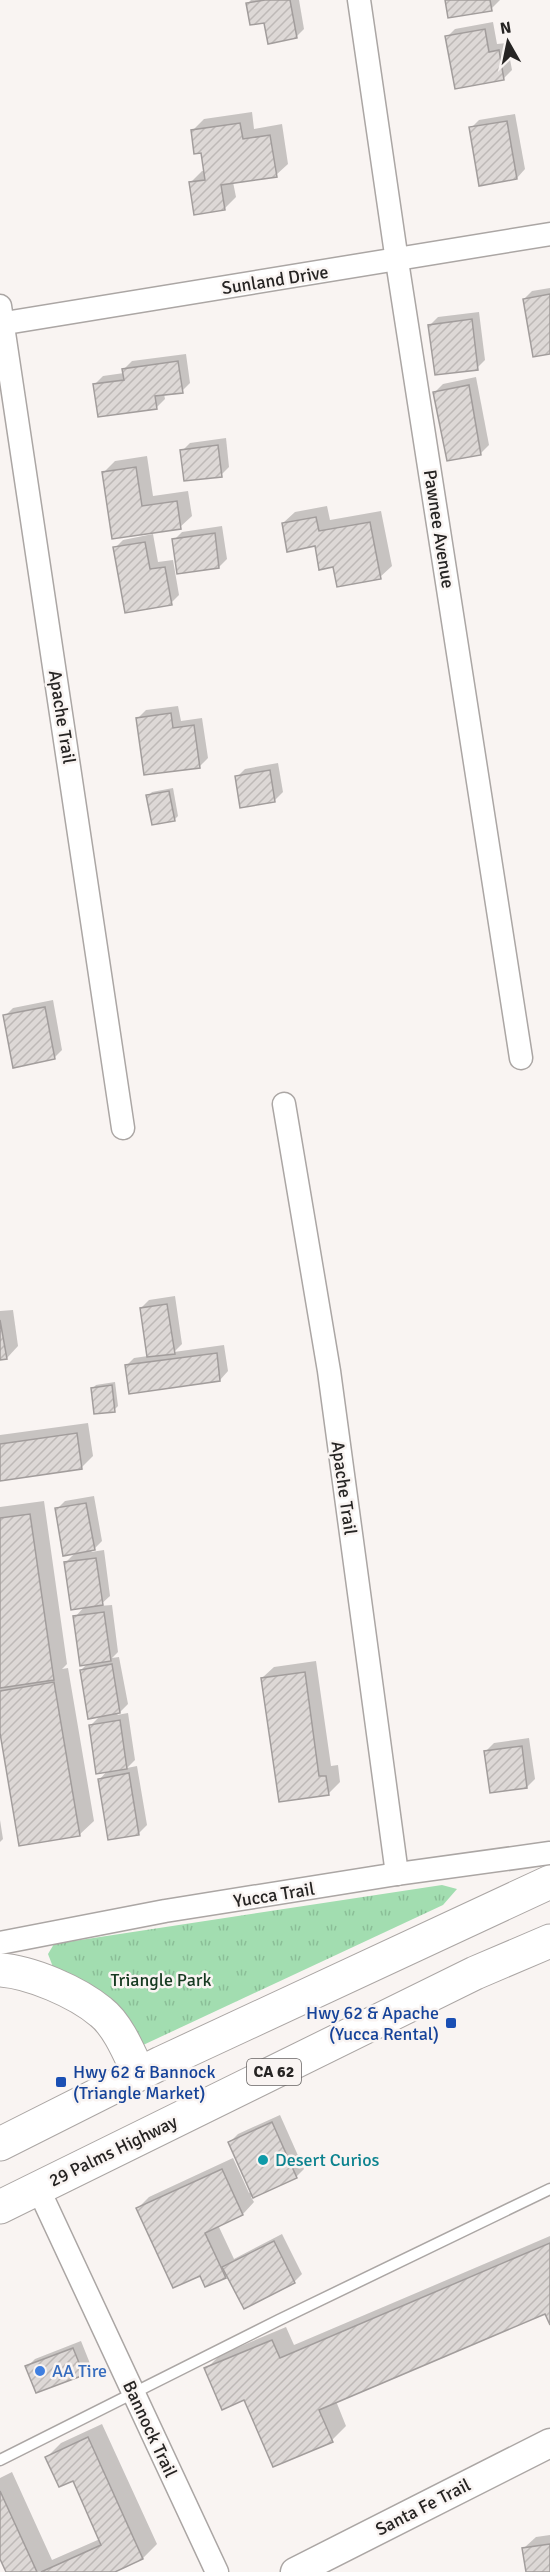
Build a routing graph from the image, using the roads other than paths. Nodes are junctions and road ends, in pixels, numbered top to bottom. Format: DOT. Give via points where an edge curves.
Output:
graph roads {
  1 [pos="359,0"];
  2 [pos="550,234"];
  3 [pos="397,261"];
  4 [pos="1,318"];
  5 [pos="521,1058"];
  6 [pos="284,1104"];
  7 [pos="123,1128"];
  8 [pos="550,1853"];
  9 [pos="397,1874"];
  10 [pos="550,1882"];
  11 [pos="550,1941"];
  12 [pos="0,1943"];
  13 [pos="0,1970"];
  14 [pos="139,2074"];
  15 [pos="0,2144"];
  16 [pos="38,2188"];
  17 [pos="550,2189"];
  18 [pos="0,2207"];
  19 [pos="134,2395"];
  20 [pos="550,2443"];
  21 [pos="0,2460"];
  22 [pos="217,2572"];
  23 [pos="295,2572"];
  1 -- 3 [label="street, Pawnee Avenue"];
  2 -- 3 [label="street, Sunland Drive"];
  3 -- 4 [label="street, Sunland Drive"];
  3 -- 5 [label="street, Pawnee Avenue"];
  4 -- 7 [label="street, Apache Trail"];
  6 -- 9 [label="street, Apache Trail" via="328,1371"];
  8 -- 9 [label="street, Yucca Trail"];
  9 -- 12 [label="street, Yucca Trail" via="165,1911"];
  10 -- 14 [label="main road"];
  11 -- 16 [label="main road, 29 Palms Highway / CA 62" via="475,1973"];
  13 -- 14 [label="main road" via="19,1971 102,2012 124,2042"];
  14 -- 15 [label="main road"];
  16 -- 18 [label="main road, 29 Palms Highway / CA 62"];
  16 -- 19 [label="street, Bannock Trail"];
  17 -- 19 [label="lane"];
  19 -- 21 [label="lane"];
  19 -- 22 [label="street, Bannock Trail"];
  20 -- 23 [label="street, Santa Fe Trail"];
}
